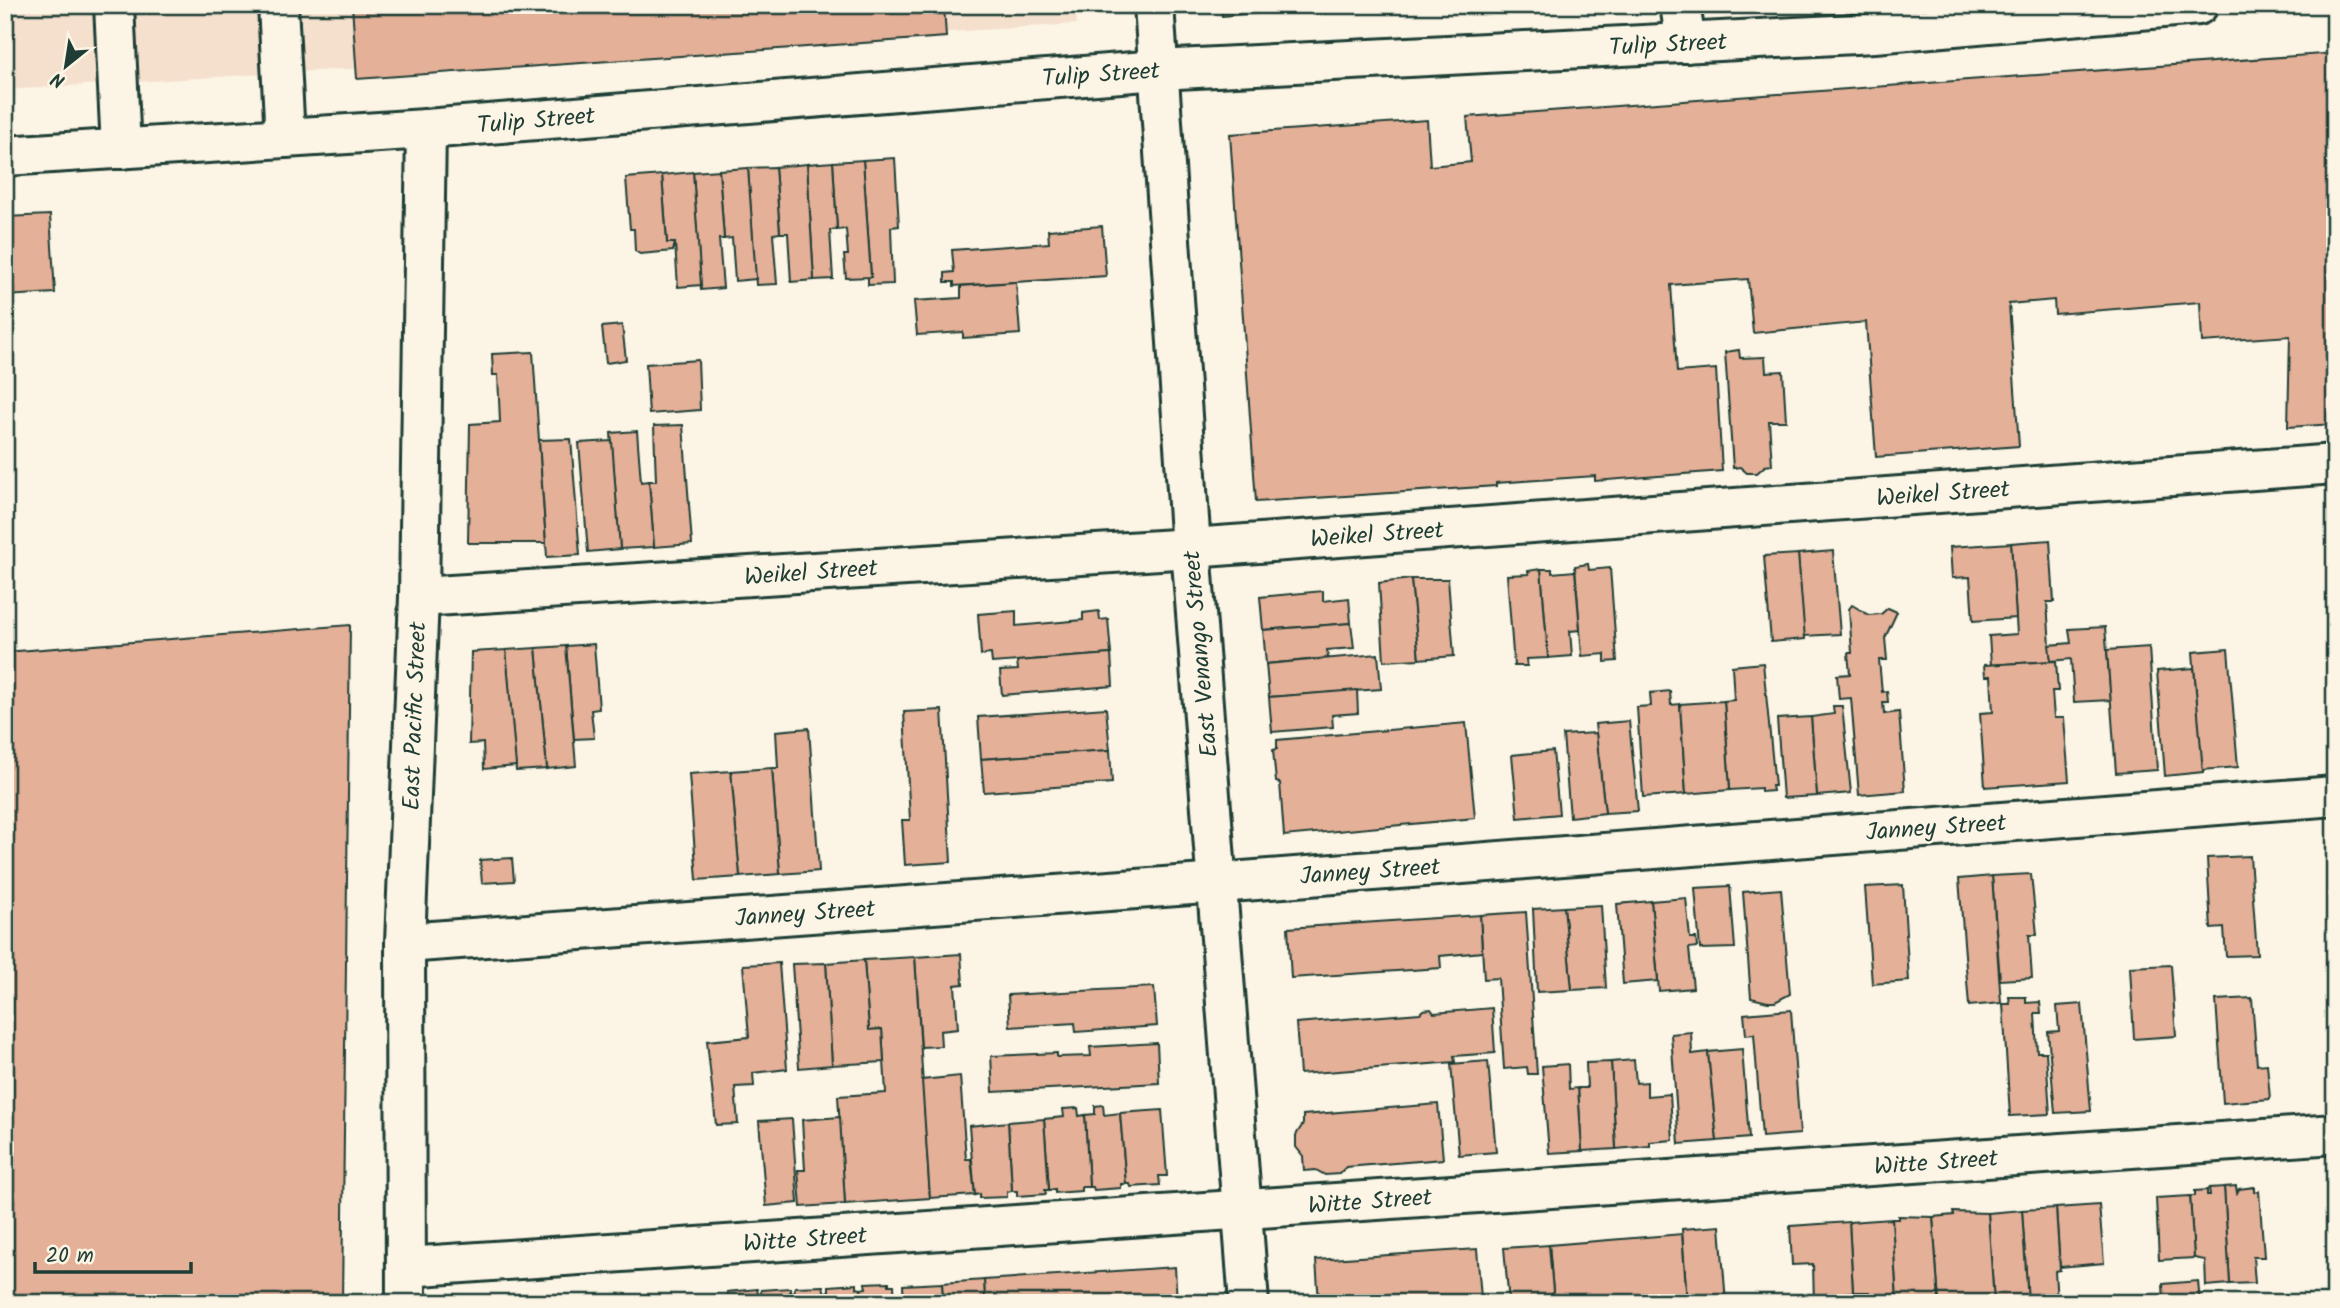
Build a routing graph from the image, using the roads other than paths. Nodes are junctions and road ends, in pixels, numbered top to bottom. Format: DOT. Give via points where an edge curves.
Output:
graph roads {
  1 [pos="114,5"];
  2 [pos="278,5"];
  3 [pos="1154,5"];
  4 [pos="1680,5"];
  5 [pos="2198,5"];
  6 [pos="1686,43"];
  7 [pos="1158,69"];
  8 [pos="426,129"];
  9 [pos="285,138"];
  10 [pos="121,149"];
  11 [pos="5,156"];
  12 [pos="2335,464"];
  13 [pos="1191,548"];
  14 [pos="419,597"];
  15 [pos="2335,796"];
  16 [pos="1218,883"];
  17 [pos="405,943"];
  18 [pos="2335,1134"];
  19 [pos="1241,1210"];
  20 [pos="406,1285"];
  21 [pos="1249,1303"];
  1 -- 10 [label="street"];
  2 -- 9 [label="street"];
  3 -- 7 [label="street, East Venango Street"];
  4 -- 6 [label="street"];
  5 -- 6 [label="street, Tulip Street" via="1874,33"];
  6 -- 7 [label="street, Tulip Street"];
  7 -- 8 [label="street, Tulip Street"];
  7 -- 13 [label="street, East Venango Street"];
  8 -- 9 [label="street, Tulip Street"];
  8 -- 14 [label="street, East Pacific Street"];
  9 -- 10 [label="street, Tulip Street"];
  10 -- 11 [label="street, Tulip Street"];
  12 -- 13 [label="street, Weikel Street"];
  13 -- 14 [label="street, Weikel Street"];
  13 -- 16 [label="street, East Venango Street"];
  14 -- 17 [label="street, East Pacific Street"];
  15 -- 16 [label="street, Janney Street"];
  16 -- 17 [label="street, Janney Street"];
  16 -- 19 [label="street, East Venango Street"];
  17 -- 20 [label="street, East Pacific Street"];
  18 -- 19 [label="street, Witte Street"];
  19 -- 20 [label="street, Witte Street"];
  19 -- 21 [label="street, East Venango Street"];
}
